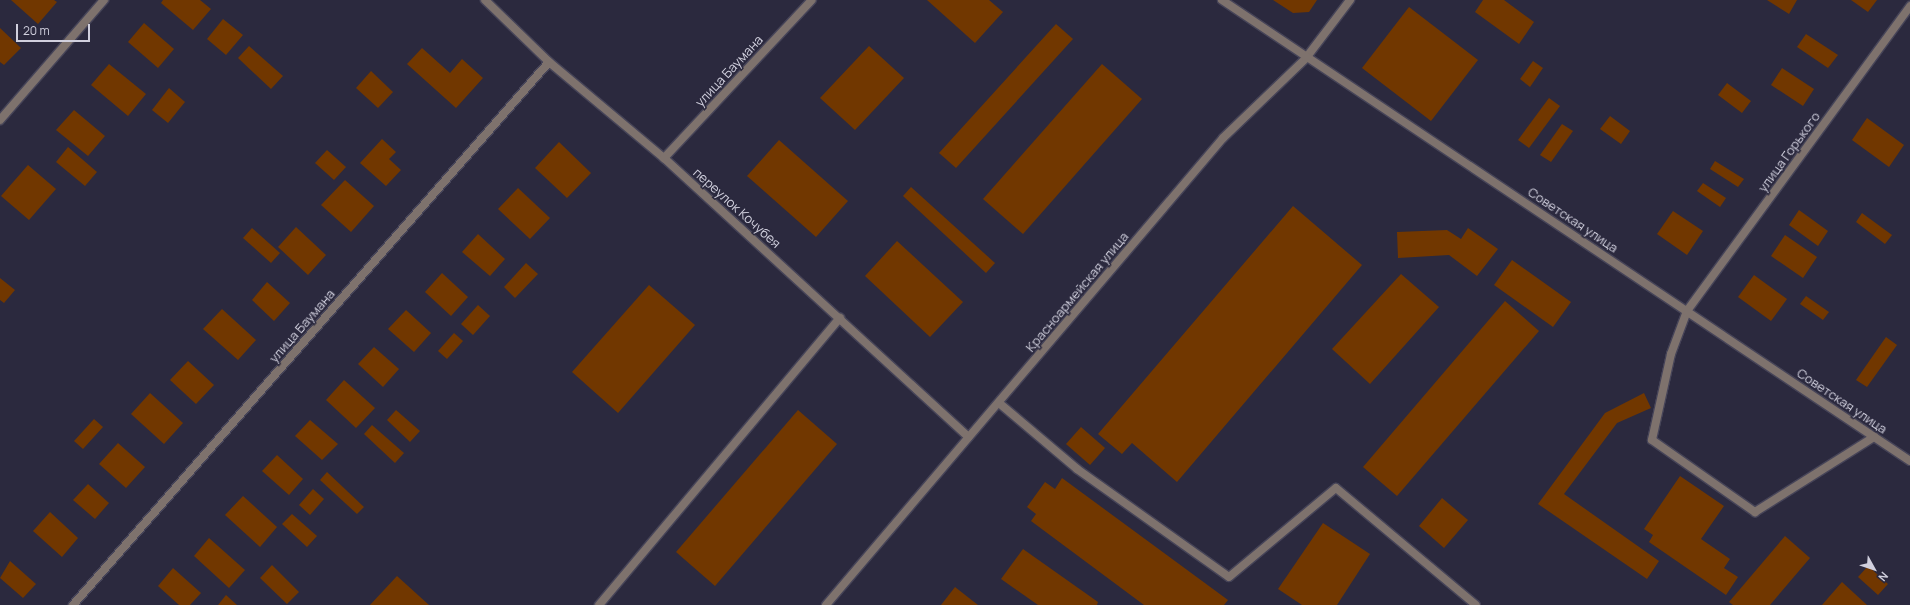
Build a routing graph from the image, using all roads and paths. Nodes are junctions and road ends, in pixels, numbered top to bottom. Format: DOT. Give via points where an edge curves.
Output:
graph roads {
  1 [pos="104,0"];
  2 [pos="485,0"];
  3 [pos="812,0"];
  4 [pos="1222,0"];
  5 [pos="1350,0"];
  6 [pos="1910,6"];
  7 [pos="1306,58"];
  8 [pos="549,62"];
  9 [pos="0,120"];
  10 [pos="664,158"];
  11 [pos="1687,311"];
  12 [pos="840,318"];
  13 [pos="999,403"];
  14 [pos="1874,437"];
  15 [pos="970,438"];
  16 [pos="1910,461"];
  17 [pos="73,605"];
  18 [pos="599,605"];
  19 [pos="826,605"];
  20 [pos="1476,605"];
  1 -- 9 [label="street"];
  2 -- 8 [label="street, переулок Кочубея"];
  3 -- 10 [label="street, улица Баумана"];
  4 -- 7 [label="street, Советская улица"];
  5 -- 7 [label="street, Красноармейская улица"];
  6 -- 11 [label="street, улица Горького"];
  7 -- 11 [label="street, Советская улица"];
  7 -- 13 [label="street, Красноармейская улица" via="1223,138"];
  8 -- 10 [label="street, переулок Кочубея"];
  8 -- 17 [label="street, улица Баумана"];
  10 -- 12 [label="street, переулок Кочубея"];
  11 -- 14 [label="street, Советская улица"];
  11 -- 14 [label="street, улица Горького" via="1671,354 1652,440 1756,512"];
  12 -- 15 [label="street, переулок Кочубея"];
  12 -- 18 [label="street"];
  13 -- 15 [label="street, Красноармейская улица"];
  13 -- 20 [label="street" via="1077,469 1229,577 1336,488"];
  14 -- 16 [label="street, Советская улица"];
  15 -- 19 [label="street, Красноармейская улица"];
}
